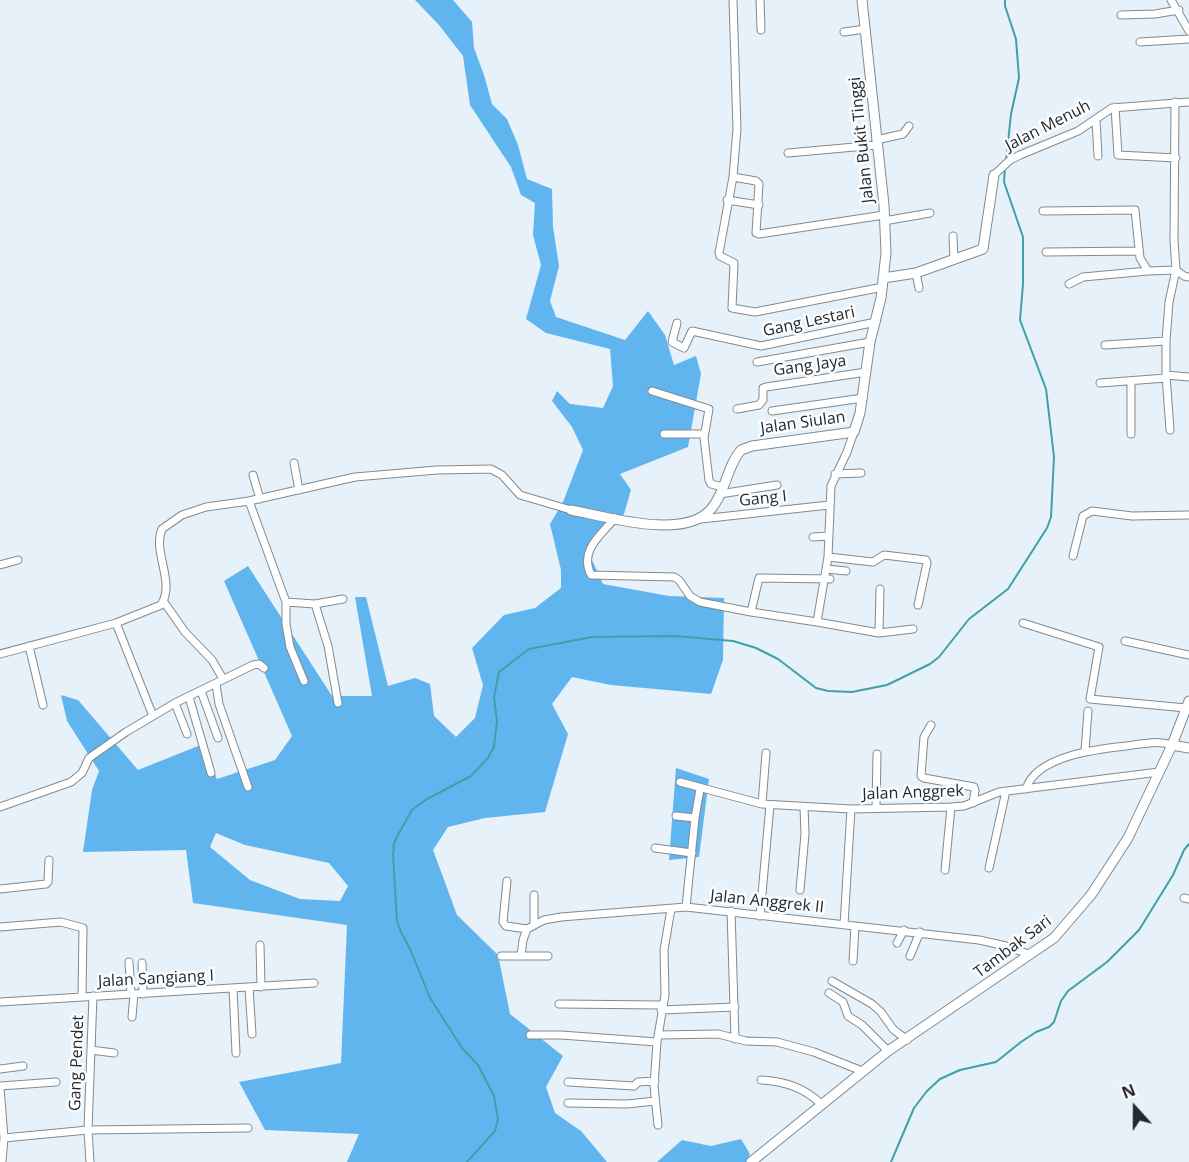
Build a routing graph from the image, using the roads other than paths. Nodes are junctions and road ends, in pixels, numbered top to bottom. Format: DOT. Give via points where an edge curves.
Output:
graph roads {
  1 [pos="733,0"];
  2 [pos="760,0"];
  3 [pos="862,0"];
  4 [pos="1172,0"];
  5 [pos="1179,10"];
  6 [pos="1121,15"];
  7 [pos="866,29"];
  8 [pos="761,30"];
  9 [pos="1189,31"];
  10 [pos="844,32"];
  11 [pos="1189,39"];
  12 [pos="1140,42"];
  13 [pos="1175,102"];
  14 [pos="1189,102"];
  15 [pos="1116,107"];
  16 [pos="1096,120"];
  17 [pos="909,126"];
  18 [pos="877,142"];
  19 [pos="788,153"];
  20 [pos="1098,156"];
  21 [pos="1176,158"];
  22 [pos="994,175"];
  23 [pos="733,177"];
  24 [pos="727,200"];
  25 [pos="759,205"];
  26 [pos="1043,211"];
  27 [pos="930,213"];
  28 [pos="884,218"];
  29 [pos="953,236"];
  30 [pos="1139,251"];
  31 [pos="1046,252"];
  32 [pos="954,260"];
  33 [pos="1176,270"];
  34 [pos="1148,271"];
  35 [pos="916,273"];
  36 [pos="1189,277"];
  37 [pos="883,282"];
  38 [pos="1069,284"];
  39 [pos="919,288"];
  40 [pos="876,322"];
  41 [pos="677,323"];
  42 [pos="1166,341"];
  43 [pos="870,342"];
  44 [pos="1105,345"];
  45 [pos="757,362"];
  46 [pos="866,372"];
  47 [pos="1166,377"];
  48 [pos="1189,377"];
  49 [pos="1131,381"];
  50 [pos="1100,383"];
  51 [pos="652,391"];
  52 [pos="862,398"];
  53 [pos="737,409"];
  54 [pos="772,411"];
  55 [pos="1170,430"];
  56 [pos="854,432"];
  57 [pos="664,434"];
  58 [pos="704,434"];
  59 [pos="1131,434"];
  60 [pos="294,463"];
  61 [pos="861,473"];
  62 [pos="836,474"];
  63 [pos="254,475"];
  64 [pos="777,485"];
  65 [pos="299,490"];
  66 [pos="722,491"];
  67 [pos="260,499"];
  68 [pos="249,501"];
  69 [pos="829,505"];
  70 [pos="571,510"];
  71 [pos="1189,514"];
  72 [pos="615,518"];
  73 [pos="701,519"];
  74 [pos="829,536"];
  75 [pos="813,537"];
  76 [pos="1073,556"];
  77 [pos="828,557"];
  78 [pos="18,560"];
  79 [pos="0,565"];
  80 [pos="826,570"];
  81 [pos="846,571"];
  82 [pos="827,579"];
  83 [pos="880,589"];
  84 [pos="343,599"];
  85 [pos="164,602"];
  86 [pos="286,602"];
  87 [pos="315,604"];
  88 [pos="918,605"];
  89 [pos="751,612"];
  90 [pos="116,622"];
  91 [pos="817,622"];
  92 [pos="1023,623"];
  93 [pos="913,629"];
  94 [pos="879,633"];
  95 [pos="1125,641"];
  96 [pos="29,646"];
  97 [pos="0,654"];
  98 [pos="1189,655"];
  99 [pos="264,668"];
  100 [pos="223,679"];
  101 [pos="304,681"];
  102 [pos="216,684"];
  103 [pos="201,691"];
  104 [pos="189,697"];
  105 [pos="175,703"];
  106 [pos="338,703"];
  107 [pos="43,705"];
  108 [pos="1188,705"];
  109 [pos="1088,711"];
  110 [pos="153,716"];
  111 [pos="931,725"];
  112 [pos="187,734"];
  113 [pos="218,738"];
  114 [pos="1172,745"];
  115 [pos="1189,748"];
  116 [pos="1085,751"];
  117 [pos="766,753"];
  118 [pos="877,754"];
  119 [pos="1159,772"];
  120 [pos="211,773"];
  121 [pos="680,782"];
  122 [pos="248,787"];
  123 [pos="700,789"];
  124 [pos="1026,789"];
  125 [pos="1006,791"];
  126 [pos="973,803"];
  127 [pos="762,804"];
  128 [pos="770,805"];
  129 [pos="0,807"];
  130 [pos="804,807"];
  131 [pos="876,807"];
  132 [pos="951,807"];
  133 [pos="852,809"];
  134 [pos="676,816"];
  135 [pos="695,818"];
  136 [pos="655,848"];
  137 [pos="692,853"];
  138 [pos="49,860"];
  139 [pos="989,868"];
  140 [pos="945,870"];
  141 [pos="507,880"];
  142 [pos="0,889"];
  143 [pos="800,890"];
  144 [pos="534,895"];
  145 [pos="686,907"];
  146 [pos="671,909"];
  147 [pos="731,911"];
  148 [pos="760,916"];
  149 [pos="844,925"];
  150 [pos="855,926"];
  151 [pos="0,927"];
  152 [pos="530,927"];
  153 [pos="904,930"];
  154 [pos="920,932"];
  155 [pos="897,943"];
  156 [pos="260,945"];
  157 [pos="1031,955"];
  158 [pos="501,956"];
  159 [pos="521,956"];
  160 [pos="548,956"];
  161 [pos="910,956"];
  162 [pos="853,961"];
  163 [pos="129,962"];
  164 [pos="142,963"];
  165 [pos="832,981"];
  166 [pos="314,983"];
  167 [pos="249,987"];
  168 [pos="261,987"];
  169 [pos="233,988"];
  170 [pos="829,993"];
  171 [pos="132,994"];
  172 [pos="143,994"];
  173 [pos="93,996"];
  174 [pos="82,997"];
  175 [pos="0,1002"];
  176 [pos="560,1004"];
  177 [pos="662,1007"];
  178 [pos="735,1007"];
  179 [pos="132,1017"];
  180 [pos="252,1034"];
  181 [pos="530,1035"];
  182 [pos="658,1039"];
  183 [pos="735,1039"];
  184 [pos="907,1040"];
  185 [pos="91,1050"];
  186 [pos="888,1052"];
  187 [pos="114,1053"];
  188 [pos="236,1053"];
  189 [pos="23,1066"];
  190 [pos="0,1069"];
  191 [pos="862,1071"];
  192 [pos="761,1080"];
  193 [pos="655,1081"];
  194 [pos="56,1082"];
  195 [pos="568,1082"];
  196 [pos="0,1087"];
  197 [pos="655,1101"];
  198 [pos="568,1102"];
  199 [pos="821,1104"];
  200 [pos="658,1125"];
  201 [pos="248,1128"];
  202 [pos="88,1130"];
  203 [pos="4,1138"];
  204 [pos="2,1162"];
  205 [pos="90,1162"];
  206 [pos="750,1162"];
  1 -- 23 [label="street" via="737,129"];
  2 -- 8 [label="street"];
  3 -- 7 [label="street, Jalan Bukit Tinggi"];
  4 -- 5 [label="street"];
  5 -- 6 [label="street"];
  5 -- 9 [label="street"];
  7 -- 10 [label="street"];
  7 -- 18 [label="street, Jalan Bukit Tinggi"];
  11 -- 12 [label="street"];
  13 -- 14 [label="street, Jalan Menuh"];
  13 -- 15 [label="street, Jalan Menuh"];
  13 -- 21 [label="street"];
  15 -- 16 [label="street, Jalan Menuh"];
  15 -- 21 [label="street" via="1116,154"];
  16 -- 20 [label="street"];
  16 -- 22 [label="street, Jalan Menuh" via="1010,160"];
  17 -- 18 [label="street" via="903,134"];
  18 -- 19 [label="street"];
  18 -- 28 [label="street, Jalan Bukit Tinggi"];
  21 -- 33 [label="street"];
  22 -- 32 [label="street, Jalan Menuh" via="984,247"];
  23 -- 24 [label="street"];
  23 -- 25 [label="street" via="758,182"];
  24 -- 25 [label="street"];
  24 -- 37 [label="street" via="719,253 734,263 734,310 755,312"];
  25 -- 28 [label="street" via="755,231 759,234"];
  26 -- 30 [label="street" via="1136,210"];
  27 -- 28 [label="street"];
  28 -- 37 [label="street, Jalan Bukit Tinggi"];
  29 -- 32 [label="street"];
  30 -- 31 [label="street"];
  30 -- 34 [label="street"];
  32 -- 35 [label="street, Jalan Menuh"];
  33 -- 34 [label="street"];
  33 -- 36 [label="street"];
  33 -- 42 [label="street"];
  34 -- 38 [label="street" via="1083,277"];
  35 -- 37 [label="street, Jalan Menuh"];
  35 -- 39 [label="street"];
  37 -- 40 [label="street, Jalan Siulan"];
  40 -- 41 [label="street, Gang Lestari" via="761,346 692,331 684,348 672,342"];
  40 -- 43 [label="street, Jalan Siulan"];
  42 -- 44 [label="street"];
  42 -- 47 [label="street"];
  43 -- 45 [label="street"];
  43 -- 46 [label="street, Jalan Siulan"];
  46 -- 52 [label="street, Jalan Siulan"];
  46 -- 53 [label="street, Gang Jaya" via="766,387 759,405"];
  47 -- 48 [label="street"];
  47 -- 49 [label="street"];
  47 -- 55 [label="street"];
  49 -- 50 [label="street"];
  49 -- 59 [label="street"];
  51 -- 58 [label="street" via="708,408"];
  52 -- 54 [label="street"];
  52 -- 56 [label="street, Jalan Siulan"];
  56 -- 62 [label="street"];
  56 -- 66 [label="street, Jalan Siulan" via="746,447 738,453"];
  57 -- 58 [label="street"];
  58 -- 66 [label="street" via="709,482"];
  60 -- 65 [label="street"];
  61 -- 62 [label="street"];
  62 -- 69 [label="street"];
  63 -- 67 [label="street"];
  64 -- 66 [label="street"];
  65 -- 67 [label="street"];
  65 -- 70 [label="street" via="355,477 483,469 497,471 520,495"];
  66 -- 73 [label="street, Jalan Siulan" via="714,507"];
  67 -- 68 [label="street"];
  68 -- 85 [label="street" via="199,509 162,529"];
  68 -- 86 [label="street"];
  69 -- 73 [label="street, Gang I"];
  69 -- 74 [label="street"];
  70 -- 72 [label="street"];
  71 -- 76 [label="street" via="1132,516 1087,512"];
  72 -- 73 [label="street" via="668,526"];
  72 -- 89 [label="street" via="588,551 591,575 674,577 700,602"];
  74 -- 75 [label="street"];
  74 -- 77 [label="street"];
  77 -- 80 [label="street"];
  77 -- 88 [label="street" via="873,562 884,555 926,560"];
  78 -- 79 [label="street"];
  80 -- 81 [label="street"];
  80 -- 82 [label="street"];
  82 -- 89 [label="street" via="759,578"];
  82 -- 91 [label="street"];
  83 -- 94 [label="street"];
  84 -- 87 [label="street"];
  85 -- 90 [label="street"];
  85 -- 100 [label="street"];
  86 -- 87 [label="street"];
  86 -- 101 [label="street" via="288,639"];
  87 -- 106 [label="street" via="328,646"];
  89 -- 91 [label="street"];
  90 -- 96 [label="street"];
  90 -- 110 [label="street"];
  91 -- 94 [label="street"];
  92 -- 108 [label="street" via="1099,647 1090,699"];
  93 -- 94 [label="street"];
  95 -- 98 [label="street"];
  96 -- 97 [label="street"];
  96 -- 107 [label="street"];
  99 -- 100 [label="street" via="256,664"];
  100 -- 102 [label="street"];
  102 -- 103 [label="street"];
  102 -- 122 [label="street" via="219,704"];
  103 -- 104 [label="street"];
  103 -- 113 [label="street"];
  104 -- 105 [label="street"];
  104 -- 120 [label="street"];
  105 -- 110 [label="street"];
  105 -- 112 [label="street"];
  108 -- 114 [label="street, Tambak Sari"];
  109 -- 116 [label="street"];
  110 -- 129 [label="street" via="89,758 82,774 71,782"];
  111 -- 126 [label="street" via="924,737 921,776 974,787"];
  114 -- 115 [label="street"];
  114 -- 116 [label="street" via="1159,742"];
  114 -- 119 [label="street, Tambak Sari"];
  116 -- 124 [label="street" via="1044,768 1032,777"];
  117 -- 127 [label="street"];
  118 -- 131 [label="street"];
  119 -- 124 [label="street, Jalan Anggrek"];
  119 -- 157 [label="street, Tambak Sari" via="1128,838 1091,895 1054,938"];
  121 -- 123 [label="street"];
  123 -- 127 [label="street"];
  123 -- 135 [label="street"];
  124 -- 125 [label="street, Jalan Anggrek"];
  125 -- 126 [label="street, Jalan Anggrek"];
  125 -- 139 [label="street"];
  126 -- 132 [label="street, Jalan Anggrek"];
  127 -- 128 [label="street"];
  128 -- 130 [label="street"];
  128 -- 148 [label="street"];
  130 -- 133 [label="street"];
  130 -- 143 [label="street"];
  131 -- 132 [label="street, Jalan Anggrek"];
  131 -- 133 [label="street, Jalan Anggrek"];
  132 -- 140 [label="street"];
  133 -- 149 [label="street, Jalan Anggrek"];
  134 -- 135 [label="street"];
  135 -- 137 [label="street"];
  136 -- 137 [label="street"];
  137 -- 145 [label="street"];
  138 -- 142 [label="street" via="46,884"];
  141 -- 152 [label="street" via="503,922 506,926"];
  144 -- 152 [label="street"];
  145 -- 146 [label="street, Jalan Anggrek II"];
  145 -- 147 [label="street, Jalan Anggrek II"];
  146 -- 152 [label="street, Jalan Anggrek II" via="573,916 544,920"];
  146 -- 177 [label="street" via="664,950"];
  147 -- 148 [label="street, Jalan Anggrek II"];
  147 -- 178 [label="street"];
  148 -- 149 [label="street, Jalan Anggrek II"];
  149 -- 150 [label="street, Jalan Anggrek II"];
  150 -- 153 [label="street, Jalan Anggrek II"];
  150 -- 162 [label="street"];
  151 -- 174 [label="street" via="61,922 83,928"];
  152 -- 159 [label="street"];
  153 -- 154 [label="street, Jalan Anggrek II"];
  153 -- 155 [label="street"];
  154 -- 157 [label="street, Jalan Anggrek II" via="978,940"];
  154 -- 161 [label="street"];
  156 -- 168 [label="street"];
  157 -- 184 [label="street, Tambak Sari"];
  158 -- 159 [label="street"];
  159 -- 160 [label="street"];
  163 -- 171 [label="street"];
  164 -- 172 [label="street"];
  165 -- 184 [label="street" via="872,1004"];
  166 -- 168 [label="street, Jalan Sangiang I"];
  167 -- 168 [label="street, Jalan Sangiang I"];
  167 -- 169 [label="street, Jalan Sangiang I"];
  167 -- 180 [label="street"];
  169 -- 172 [label="street, Jalan Sangiang I"];
  169 -- 188 [label="street"];
  170 -- 186 [label="street" via="843,1002 848,1016 867,1029"];
  171 -- 172 [label="street, Jalan Sangiang I"];
  171 -- 173 [label="street, Jalan Sangiang I"];
  171 -- 179 [label="street"];
  173 -- 174 [label="street, Jalan Sangiang I"];
  173 -- 185 [label="street, Gang Pendet"];
  174 -- 175 [label="street, Jalan Sangiang I"];
  176 -- 177 [label="street"];
  177 -- 178 [label="street"];
  177 -- 182 [label="street"];
  178 -- 183 [label="street"];
  181 -- 182 [label="street"];
  182 -- 183 [label="street" via="718,1034"];
  182 -- 193 [label="street"];
  183 -- 191 [label="street" via="792,1045"];
  184 -- 186 [label="street, Tambak Sari"];
  185 -- 187 [label="street"];
  185 -- 202 [label="street, Gang Pendet"];
  186 -- 191 [label="street, Tambak Sari"];
  189 -- 190 [label="street"];
  191 -- 199 [label="street, Tambak Sari"];
  192 -- 199 [label="street" via="801,1089"];
  193 -- 195 [label="street" via="634,1086"];
  193 -- 197 [label="street"];
  194 -- 196 [label="street"];
  196 -- 203 [label="street"];
  197 -- 198 [label="street"];
  197 -- 200 [label="street"];
  199 -- 206 [label="street, Tambak Sari"];
  201 -- 202 [label="street"];
  202 -- 203 [label="street"];
  202 -- 205 [label="street, Gang Pendet"];
  203 -- 204 [label="street"];
}
